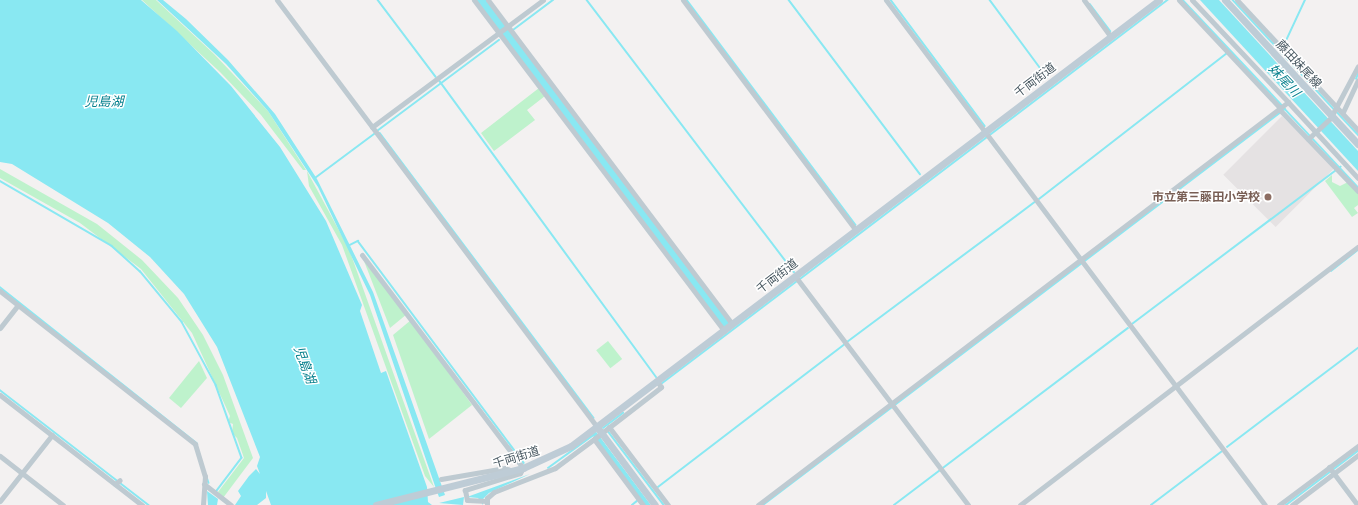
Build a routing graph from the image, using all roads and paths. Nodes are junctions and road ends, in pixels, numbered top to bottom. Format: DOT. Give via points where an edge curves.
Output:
graph roads {
  1 [pos="277,0"];
  2 [pos="474,0"];
  3 [pos="488,0"];
  4 [pos="543,0"];
  5 [pos="683,0"];
  6 [pos="886,0"];
  7 [pos="1084,0"];
  8 [pos="1159,0"];
  9 [pos="1179,0"];
  10 [pos="1192,0"];
  11 [pos="1225,0"];
  12 [pos="1237,0"];
  13 [pos="509,29"];
  14 [pos="500,32"];
  15 [pos="1111,37"];
  16 [pos="1358,66"];
  17 [pos="1358,80"];
  18 [pos="1282,108"];
  19 [pos="1337,113"];
  20 [pos="375,129"];
  21 [pos="1358,130"];
  22 [pos="987,135"];
  23 [pos="1312,135"];
  24 [pos="1358,144"];
  25 [pos="1358,178"];
  26 [pos="1358,191"];
  27 [pos="856,230"];
  28 [pos="1358,247"];
  29 [pos="362,255"];
  30 [pos="1082,262"];
  31 [pos="797,279"];
  32 [pos="0,291"];
  33 [pos="18,305"];
  34 [pos="732,324"];
  35 [pos="0,328"];
  36 [pos="724,330"];
  37 [pos="659,384"];
  38 [pos="1176,387"];
  39 [pos="0,395"];
  40 [pos="892,406"];
  41 [pos="609,427"];
  42 [pos="597,434"];
  43 [pos="52,435"];
  44 [pos="1358,446"];
  45 [pos="1358,455"];
  46 [pos="0,456"];
  47 [pos="1344,462"];
  48 [pos="523,468"];
  49 [pos="512,471"];
  50 [pos="1332,471"];
  51 [pos="22,473"];
  52 [pos="1323,477"];
  53 [pos="441,479"];
  54 [pos="204,484"];
  55 [pos="1314,484"];
  56 [pos="0,501"];
  57 [pos="484,502"];
  58 [pos="1357,504"];
  59 [pos="63,505"];
  60 [pos="142,505"];
  61 [pos="203,505"];
  62 [pos="231,505"];
  63 [pos="376,505"];
  64 [pos="642,505"];
  65 [pos="655,505"];
  66 [pos="668,505"];
  67 [pos="758,505"];
  68 [pos="968,505"];
  69 [pos="1020,505"];
  70 [pos="1265,505"];
  71 [pos="1279,505"];
  72 [pos="1292,505"];
  1 -- 20 [label="street"];
  2 -- 14 [label="street"];
  3 -- 13 [label="street"];
  4 -- 13 [label="street"];
  5 -- 27 [label="street"];
  6 -- 22 [label="street"];
  7 -- 15 [label="street"];
  8 -- 15 [label="street, 千両街道"];
  9 -- 18 [label="street"];
  10 -- 18 [label="street"];
  11 -- 19 [label="street, 藤田妹尾線"];
  12 -- 19 [label="street"];
  13 -- 14 [label="street"];
  13 -- 34 [label="street"];
  14 -- 20 [label="street"];
  14 -- 36 [label="street"];
  15 -- 22 [label="street, 千両街道"];
  16 -- 19 [label="street"];
  17 -- 19 [label="street"];
  18 -- 23 [label="street"];
  18 -- 23 [label="street"];
  18 -- 30 [label="street"];
  19 -- 21 [label="street"];
  19 -- 23 [label="street"];
  19 -- 24 [label="street, 藤田妹尾線"];
  20 -- 42 [label="street"];
  22 -- 27 [label="street, 千両街道"];
  22 -- 30 [label="street"];
  23 -- 25 [label="street"];
  23 -- 26 [label="street" via="1337,169"];
  27 -- 31 [label="street, 千両街道"];
  28 -- 38 [label="street"];
  29 -- 48 [label="street"];
  30 -- 38 [label="street"];
  30 -- 40 [label="street"];
  31 -- 34 [label="street, 千両街道"];
  31 -- 40 [label="street"];
  32 -- 33 [label="street"];
  33 -- 35 [label="street"];
  33 -- 54 [label="street" via="195,444"];
  34 -- 36 [label="street, 千両街道"];
  36 -- 37 [label="street, 千両街道"];
  37 -- 41 [label="street"];
  37 -- 42 [label="street, 千両街道"];
  38 -- 69 [label="street"];
  38 -- 70 [label="street"];
  39 -- 43 [label="street"];
  40 -- 67 [label="street"];
  40 -- 68 [label="street"];
  41 -- 42 [label="street"];
  41 -- 66 [label="street"];
  42 -- 48 [label="street, 千両街道"];
  42 -- 57 [label="street" via="555,468 494,492"];
  42 -- 64 [label="street"];
  42 -- 65 [label="street"];
  43 -- 51 [label="street"];
  43 -- 60 [label="street" via="117,482"];
  44 -- 47 [label="street"];
  45 -- 47 [label="street"];
  46 -- 51 [label="street"];
  47 -- 50 [label="street"];
  47 -- 50 [label="street"];
  48 -- 49 [label="street, 千両街道"];
  48 -- 57 [label="street" via="520,473 468,489 466,498"];
  49 -- 53 [label="street" via="505,468"];
  49 -- 63 [label="street, 千両街道"];
  50 -- 52 [label="street"];
  50 -- 52 [label="street"];
  50 -- 58 [label="street"];
  51 -- 56 [label="street"];
  51 -- 59 [label="street"];
  52 -- 55 [label="street"];
  52 -- 55 [label="street"];
  54 -- 61 [label="street"];
  54 -- 62 [label="street"];
  55 -- 71 [label="street"];
  55 -- 72 [label="street"];
}
